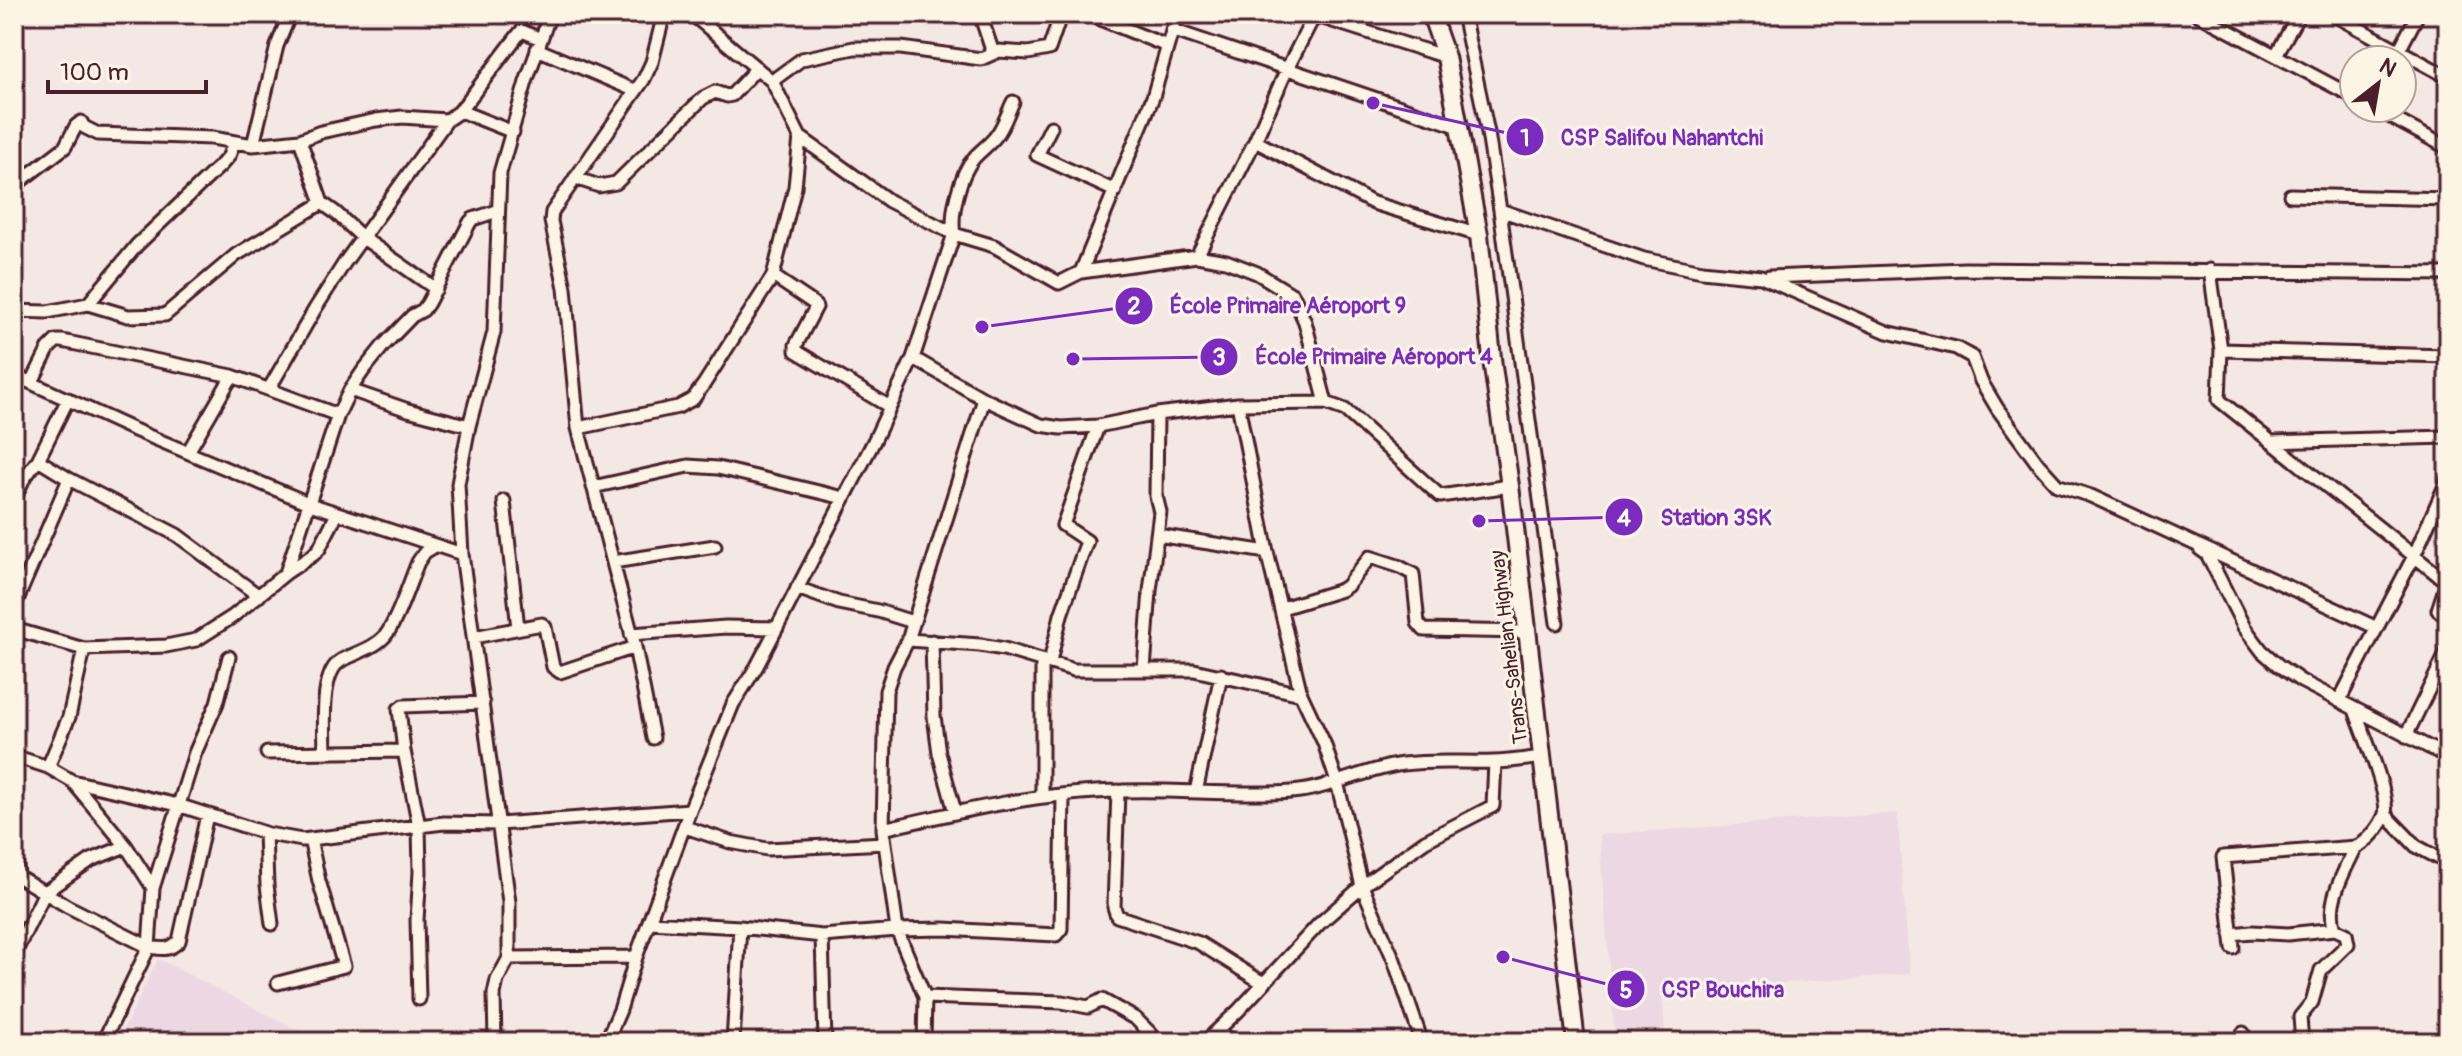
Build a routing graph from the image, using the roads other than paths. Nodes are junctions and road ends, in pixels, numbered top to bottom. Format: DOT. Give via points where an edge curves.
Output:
graph roads {
  1 [pos="290,14"];
  2 [pos="550,14"];
  3 [pos="664,14"];
  4 [pos="691,14"];
  5 [pos="980,14"];
  6 [pos="1061,14"];
  7 [pos="1088,14"];
  8 [pos="1177,14"];
  9 [pos="1431,14"];
  10 [pos="1463,14"];
  11 [pos="2197,14"];
  12 [pos="2299,14"];
  13 [pos="2332,14"];
  14 [pos="2418,14"];
  15 [pos="1172,30"];
  16 [pos="539,44"];
  17 [pos="2379,44"];
  18 [pos="2402,44"];
  19 [pos="1167,46"];
  20 [pos="993,53"];
  21 [pos="2276,55"];
  22 [pos="1446,57"];
  23 [pos="2418,64"];
  24 [pos="757,68"];
  25 [pos="1287,69"];
  26 [pos="2448,77"];
  27 [pos="772,81"];
  28 [pos="2338,88"];
  29 [pos="636,91"];
  30 [pos="1013,102"];
  31 [pos="460,111"];
  32 [pos="447,120"];
  33 [pos="2404,124"];
  34 [pos="1051,127"];
  35 [pos="1460,127"];
  36 [pos="513,132"];
  37 [pos="800,137"];
  38 [pos="300,140"];
  39 [pos="1255,141"];
  40 [pos="234,142"];
  41 [pos="253,145"];
  42 [pos="2448,148"];
  43 [pos="575,178"];
  44 [pos="14,186"];
  45 [pos="1115,191"];
  46 [pos="2290,195"];
  47 [pos="2448,199"];
  48 [pos="322,203"];
  49 [pos="1500,210"];
  50 [pos="497,211"];
  51 [pos="954,234"];
  52 [pos="1479,235"];
  53 [pos="363,238"];
  54 [pos="1197,256"];
  55 [pos="2210,270"];
  56 [pos="1081,272"];
  57 [pos="2448,274"];
  58 [pos="773,276"];
  59 [pos="1761,277"];
  60 [pos="436,289"];
  61 [pos="88,304"];
  62 [pos="14,311"];
  63 [pos="2221,350"];
  64 [pos="2448,356"];
  65 [pos="913,358"];
  66 [pos="14,375"];
  67 [pos="232,376"];
  68 [pos="32,382"];
  69 [pos="269,389"];
  70 [pos="350,390"];
  71 [pos="68,399"];
  72 [pos="984,399"];
  73 [pos="1326,403"];
  74 [pos="1238,404"];
  75 [pos="890,407"];
  76 [pos="1157,414"];
  77 [pos="338,415"];
  78 [pos="469,426"];
  79 [pos="1098,426"];
  80 [pos="578,428"];
  81 [pos="2448,437"];
  82 [pos="2271,442"];
  83 [pos="188,452"];
  84 [pos="38,460"];
  85 [pos="18,478"];
  86 [pos="69,479"];
  87 [pos="2448,479"];
  88 [pos="1510,486"];
  89 [pos="593,487"];
  90 [pos="844,498"];
  91 [pos="14,500"];
  92 [pos="504,501"];
  93 [pos="309,503"];
  94 [pos="337,514"];
  95 [pos="1157,535"];
  96 [pos="2192,543"];
  97 [pos="435,546"];
  98 [pos="715,546"];
  99 [pos="1267,552"];
  100 [pos="462,554"];
  101 [pos="2414,556"];
  102 [pos="613,562"];
  103 [pos="286,573"];
  104 [pos="2447,583"];
  105 [pos="797,588"];
  106 [pos="259,596"];
  107 [pos="14,607"];
  108 [pos="1282,608"];
  109 [pos="2448,618"];
  110 [pos="913,622"];
  111 [pos="1557,623"];
  112 [pos="518,628"];
  113 [pos="777,628"];
  114 [pos="2377,628"];
  115 [pos="14,629"];
  116 [pos="1527,632"];
  117 [pos="631,634"];
  118 [pos="474,637"];
  119 [pos="908,640"];
  120 [pos="932,641"];
  121 [pos="635,647"];
  122 [pos="84,649"];
  123 [pos="2448,650"];
  124 [pos="229,657"];
  125 [pos="1046,661"];
  126 [pos="1144,669"];
  127 [pos="1221,675"];
  128 [pos="1301,694"];
  129 [pos="2339,701"];
  130 [pos="483,703"];
  131 [pos="2355,710"];
  132 [pos="2406,736"];
  133 [pos="653,738"];
  134 [pos="404,751"];
  135 [pos="267,753"];
  136 [pos="325,753"];
  137 [pos="14,756"];
  138 [pos="1542,757"];
  139 [pos="2448,757"];
  140 [pos="1495,762"];
  141 [pos="48,767"];
  142 [pos="72,781"];
  143 [pos="1337,782"];
  144 [pos="1118,791"];
  145 [pos="1196,792"];
  146 [pos="1063,796"];
  147 [pos="1042,797"];
  148 [pos="178,805"];
  149 [pos="690,810"];
  150 [pos="955,812"];
  151 [pos="2385,814"];
  152 [pos="207,815"];
  153 [pos="499,824"];
  154 [pos="419,826"];
  155 [pos="685,827"];
  156 [pos="883,829"];
  157 [pos="265,833"];
  158 [pos="310,839"];
  159 [pos="885,843"];
  160 [pos="126,846"];
  161 [pos="2356,847"];
  162 [pos="14,848"];
  163 [pos="2448,863"];
  164 [pos="16,875"];
  165 [pos="1362,886"];
  166 [pos="153,888"];
  167 [pos="45,892"];
  168 [pos="650,922"];
  169 [pos="272,924"];
  170 [pos="740,927"];
  171 [pos="2335,929"];
  172 [pos="897,930"];
  173 [pos="2231,934"];
  174 [pos="822,936"];
  175 [pos="149,947"];
  176 [pos="2233,948"];
  177 [pos="14,955"];
  178 [pos="636,957"];
  179 [pos="509,958"];
  180 [pos="278,983"];
  181 [pos="1263,983"];
  182 [pos="925,997"];
  183 [pos="419,999"];
  184 [pos="1216,1032"];
  185 [pos="103,1042"];
  186 [pos="495,1042"];
  187 [pos="606,1042"];
  188 [pos="733,1042"];
  189 [pos="825,1042"];
  190 [pos="924,1042"];
  191 [pos="1159,1042"];
  192 [pos="1205,1042"];
  193 [pos="1236,1042"];
  194 [pos="1422,1042"];
  195 [pos="1576,1042"];
  196 [pos="2302,1042"];
  1 -- 41 [label="street"];
  2 -- 16 [label="street"];
  3 -- 29 [label="street" via="652,62"];
  4 -- 24 [label="street"];
  5 -- 20 [label="street"];
  6 -- 20 [label="street" via="1049,49"];
  7 -- 19 [label="street"];
  8 -- 15 [label="street"];
  9 -- 22 [label="highway, Trans-Sahelian Highway"];
  10 -- 49 [label="street"];
  11 -- 21 [label="street"];
  12 -- 21 [label="street"];
  13 -- 17 [label="street"];
  14 -- 18 [label="street"];
  15 -- 19 [label="street"];
  15 -- 25 [label="street"];
  16 -- 29 [label="street"];
  16 -- 31 [label="street" via="522,31"];
  16 -- 36 [label="street"];
  19 -- 45 [label="street" via="1153,97"];
  20 -- 27 [label="street" via="981,59 901,48 854,48 802,59"];
  21 -- 28 [label="street"];
  22 -- 25 [label="street" via="1316,18"];
  22 -- 35 [label="highway, Trans-Sahelian Highway"];
  23 -- 26 [label="street"];
  24 -- 27 [label="street"];
  24 -- 43 [label="street" via="732,95 715,92 703,98 616,183 606,187"];
  25 -- 35 [label="street"];
  25 -- 39 [label="street"];
  27 -- 37 [label="street"];
  29 -- 43 [label="street"];
  30 -- 51 [label="street" via="997,134 967,169 951,221"];
  31 -- 32 [label="street"];
  31 -- 36 [label="street"];
  32 -- 38 [label="street" via="376,120"];
  32 -- 53 [label="street"];
  33 -- 42 [label="street"];
  34 -- 45 [label="street" via="1037,155"];
  35 -- 52 [label="highway, Trans-Sahelian Highway"];
  36 -- 50 [label="street" via="500,173"];
  37 -- 51 [label="street" via="889,201"];
  37 -- 58 [label="street" via="795,187"];
  38 -- 41 [label="street"];
  38 -- 48 [label="street"];
  39 -- 52 [label="street" via="1373,203"];
  39 -- 54 [label="street"];
  40 -- 41 [label="street"];
  40 -- 44 [label="street" via="98,134 81,122 65,147"];
  40 -- 61 [label="street" via="222,164 137,245"];
  43 -- 80 [label="street" via="551,221 565,288"];
  45 -- 56 [label="street"];
  46 -- 47 [label="street"];
  48 -- 53 [label="street"];
  48 -- 61 [label="street" via="236,255 165,315 128,316"];
  49 -- 59 [label="street" via="1644,259"];
  49 -- 111 [label="street"];
  50 -- 60 [label="street" via="470,222"];
  50 -- 78 [label="street" via="494,332"];
  51 -- 56 [label="street" via="994,246 1059,283"];
  51 -- 65 [label="street"];
  52 -- 88 [label="highway, Trans-Sahelian Highway"];
  53 -- 60 [label="street"];
  53 -- 69 [label="street"];
  54 -- 56 [label="street"];
  54 -- 73 [label="street" via="1257,273 1293,295"];
  55 -- 57 [label="street"];
  55 -- 59 [label="street" via="1965,269"];
  55 -- 63 [label="street"];
  58 -- 75 [label="street" via="816,307 796,351"];
  58 -- 80 [label="street" via="693,399 678,407"];
  59 -- 96 [label="street" via="1887,332 1956,348 1972,357 2010,428 2057,485"];
  60 -- 70 [label="street"];
  61 -- 62 [label="street" via="47,312"];
  63 -- 64 [label="street"];
  63 -- 82 [label="street" via="2219,400"];
  65 -- 72 [label="street"];
  65 -- 75 [label="street"];
  66 -- 68 [label="street"];
  67 -- 68 [label="street" via="56,341"];
  67 -- 69 [label="street"];
  67 -- 83 [label="street"];
  68 -- 71 [label="street"];
  69 -- 77 [label="street"];
  70 -- 77 [label="street"];
  70 -- 78 [label="street"];
  71 -- 83 [label="street"];
  71 -- 84 [label="street"];
  72 -- 79 [label="street" via="1041,425"];
  72 -- 110 [label="street"];
  73 -- 74 [label="street"];
  73 -- 88 [label="street" via="1345,410 1440,496"];
  74 -- 76 [label="street"];
  74 -- 99 [label="street"];
  75 -- 90 [label="street"];
  76 -- 79 [label="street"];
  76 -- 95 [label="street"];
  77 -- 93 [label="street"];
  78 -- 100 [label="street" via="458,484"];
  79 -- 125 [label="street" via="1063,525 1087,541"];
  80 -- 89 [label="street"];
  81 -- 82 [label="street"];
  82 -- 101 [label="street"];
  83 -- 93 [label="street"];
  84 -- 85 [label="street"];
  84 -- 86 [label="street"];
  85 -- 91 [label="street"];
  86 -- 106 [label="street" via="177,535"];
  86 -- 107 [label="street"];
  87 -- 101 [label="street"];
  88 -- 116 [label="highway, Trans-Sahelian Highway"];
  89 -- 90 [label="street" via="688,466 718,468"];
  89 -- 102 [label="street"];
  90 -- 105 [label="street"];
  92 -- 112 [label="street"];
  93 -- 94 [label="street"];
  93 -- 103 [label="street"];
  94 -- 97 [label="street"];
  94 -- 103 [label="street" via="319,549"];
  95 -- 99 [label="street"];
  95 -- 126 [label="street"];
  96 -- 114 [label="street"];
  96 -- 129 [label="street" via="2207,554 2262,651"];
  97 -- 100 [label="street"];
  97 -- 136 [label="street" via="418,562 387,634 332,668 326,690"];
  98 -- 102 [label="street"];
  99 -- 108 [label="street"];
  100 -- 118 [label="street"];
  101 -- 104 [label="street"];
  101 -- 114 [label="street"];
  102 -- 117 [label="street"];
  103 -- 106 [label="street"];
  104 -- 109 [label="street" via="2438,610"];
  105 -- 110 [label="street"];
  105 -- 113 [label="street"];
  106 -- 122 [label="street" via="190,642"];
  108 -- 116 [label="street" via="1341,590 1370,557 1413,574 1418,623 1424,630"];
  108 -- 128 [label="street"];
  110 -- 119 [label="street"];
  112 -- 118 [label="street"];
  112 -- 121 [label="street" via="544,625 553,667 560,672"];
  113 -- 117 [label="street"];
  113 -- 149 [label="street" via="733,704"];
  114 -- 129 [label="street"];
  115 -- 122 [label="street"];
  116 -- 138 [label="highway, Trans-Sahelian Highway"];
  117 -- 121 [label="street"];
  118 -- 130 [label="street"];
  119 -- 120 [label="street"];
  119 -- 156 [label="street" via="886,691"];
  120 -- 125 [label="street" via="980,645"];
  120 -- 150 [label="street" via="934,716"];
  121 -- 133 [label="street"];
  122 -- 141 [label="street" via="69,717"];
  123 -- 132 [label="street"];
  124 -- 148 [label="street"];
  125 -- 126 [label="street" via="1074,670"];
  125 -- 147 [label="street"];
  126 -- 127 [label="street"];
  127 -- 128 [label="street"];
  127 -- 145 [label="street"];
  128 -- 143 [label="street"];
  129 -- 131 [label="street"];
  130 -- 134 [label="street" via="400,707"];
  130 -- 153 [label="street"];
  131 -- 132 [label="street"];
  131 -- 151 [label="street" via="2384,795"];
  132 -- 139 [label="street"];
  134 -- 136 [label="street"];
  134 -- 154 [label="street"];
  135 -- 136 [label="street"];
  137 -- 141 [label="street"];
  138 -- 140 [label="street"];
  138 -- 195 [label="highway, Trans-Sahelian Highway"];
  140 -- 143 [label="street" via="1404,764"];
  140 -- 165 [label="street" via="1489,810 1425,841"];
  141 -- 142 [label="street"];
  142 -- 148 [label="street"];
  142 -- 160 [label="street"];
  143 -- 145 [label="street" via="1295,791"];
  143 -- 165 [label="street"];
  144 -- 145 [label="street"];
  144 -- 146 [label="street"];
  144 -- 181 [label="street" via="1117,916 1199,943"];
  146 -- 147 [label="street"];
  146 -- 172 [label="street" via="1059,934"];
  147 -- 150 [label="street"];
  148 -- 152 [label="street"];
  148 -- 166 [label="street"];
  149 -- 153 [label="street"];
  149 -- 155 [label="street"];
  150 -- 156 [label="street"];
  151 -- 161 [label="street"];
  151 -- 163 [label="street" via="2416,846"];
  152 -- 157 [label="street"];
  152 -- 175 [label="street" via="179,941 165,950"];
  153 -- 154 [label="street"];
  153 -- 179 [label="street" via="509,902"];
  154 -- 158 [label="street"];
  154 -- 183 [label="street"];
  155 -- 159 [label="street" via="767,849"];
  155 -- 168 [label="street"];
  156 -- 159 [label="street"];
  157 -- 158 [label="street"];
  157 -- 169 [label="street"];
  158 -- 180 [label="street" via="344,966"];
  159 -- 172 [label="street"];
  160 -- 166 [label="street"];
  160 -- 167 [label="street" via="91,860"];
  161 -- 171 [label="street" via="2336,893"];
  161 -- 173 [label="street" via="2223,857"];
  162 -- 164 [label="street"];
  164 -- 167 [label="street"];
  165 -- 181 [label="street"];
  165 -- 194 [label="street"];
  166 -- 175 [label="street"];
  167 -- 175 [label="street"];
  167 -- 177 [label="street"];
  168 -- 170 [label="street"];
  168 -- 178 [label="street"];
  170 -- 174 [label="street"];
  170 -- 188 [label="street"];
  171 -- 173 [label="street"];
  171 -- 196 [label="street" via="2346,934 2348,944 2321,970 2312,1002 2300,1017"];
  172 -- 174 [label="street"];
  172 -- 182 [label="street"];
  173 -- 176 [label="street"];
  174 -- 189 [label="street"];
  175 -- 185 [label="street"];
  178 -- 179 [label="street"];
  178 -- 187 [label="street"];
  179 -- 186 [label="street" via="494,994"];
  181 -- 184 [label="street"];
  182 -- 190 [label="street"];
  182 -- 191 [label="street" via="1088,1007 1102,1000 1136,1019"];
  184 -- 192 [label="street"];
  184 -- 193 [label="street"];
}
